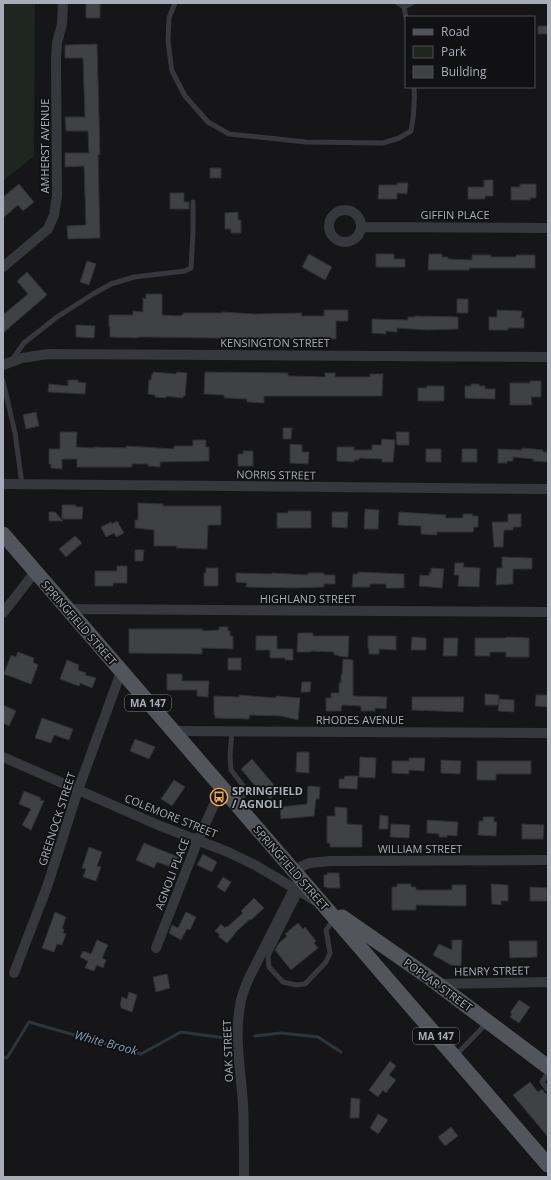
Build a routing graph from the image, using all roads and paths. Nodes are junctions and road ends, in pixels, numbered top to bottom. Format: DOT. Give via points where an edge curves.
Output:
graph roads {
  1 [pos="63,3"];
  2 [pos="174,3"];
  3 [pos="398,3"];
  4 [pos="412,3"];
  5 [pos="404,7"];
  6 [pos="406,16"];
  7 [pos="414,88"];
  8 [pos="193,202"];
  9 [pos="361,227"];
  10 [pos="548,228"];
  11 [pos="3,267"];
  12 [pos="548,357"];
  13 [pos="7,363"];
  14 [pos="3,385"];
  15 [pos="3,484"];
  16 [pos="22,484"];
  17 [pos="548,489"];
  18 [pos="3,534"];
  19 [pos="35,572"];
  20 [pos="67,609"];
  21 [pos="548,612"];
  22 [pos="3,613"];
  23 [pos="121,672"];
  24 [pos="173,731"];
  25 [pos="232,732"];
  26 [pos="548,733"];
  27 [pos="3,757"];
  28 [pos="222,787"];
  29 [pos="78,790"];
  30 [pos="235,803"];
  31 [pos="198,840"];
  32 [pos="548,860"];
  33 [pos="294,870"];
  34 [pos="297,890"];
  35 [pos="325,906"];
  36 [pos="335,918"];
  37 [pos="156,948"];
  38 [pos="14,973"];
  39 [pos="548,982"];
  40 [pos="437,984"];
  41 [pos="488,1022"];
  42 [pos="454,1056"];
  43 [pos="548,1067"];
  44 [pos="548,1073"];
  45 [pos="548,1090"];
  46 [pos="548,1165"];
  47 [pos="244,1177"];
  1 -- 11 [label="street, AMHERST AVENUE" via="57,49 57,196 54,215 44,233"];
  2 -- 7 [label="lane" via="169,18 168,42 172,71 185,96 208,122 230,134 306,142 383,142 399,138 411,131 414,119"];
  3 -- 5 [label="lane"];
  4 -- 5 [label="lane"];
  5 -- 6 [label="lane"];
  8 -- 13 [label="lane" via="191,268 134,277 111,284 57,316 24,343"];
  9 -- 10 [label="street, GIFFIN PLACE"];
  12 -- 13 [label="street, KENSINGTON STREET" via="66,354 36,355"];
  14 -- 16 [label="lane" via="15,434"];
  15 -- 16 [label="street, NORRIS STREET"];
  16 -- 17 [label="street, NORRIS STREET"];
  18 -- 19 [label="main road, SPRINGFIELD STREET / MA 147"];
  19 -- 20 [label="main road, SPRINGFIELD STREET / MA 147"];
  19 -- 22 [label="street"];
  20 -- 21 [label="street, HIGHLAND STREET"];
  20 -- 23 [label="main road, SPRINGFIELD STREET / MA 147"];
  23 -- 24 [label="main road, SPRINGFIELD STREET / MA 147"];
  23 -- 29 [label="street, GREENOCK STREET"];
  24 -- 25 [label="street, RHODES AVENUE"];
  24 -- 28 [label="main road, SPRINGFIELD STREET / MA 147"];
  25 -- 26 [label="street, RHODES AVENUE"];
  25 -- 30 [label="lane" via="231,770 248,792"];
  27 -- 29 [label="street, COLEMORE STREET"];
  28 -- 30 [label="main road, SPRINGFIELD STREET / MA 147"];
  28 -- 31 [label="street, AGNOLI PLACE"];
  29 -- 31 [label="street, COLEMORE STREET"];
  29 -- 38 [label="street, GREENOCK STREET" via="47,887"];
  30 -- 33 [label="main road, SPRINGFIELD STREET / MA 147"];
  31 -- 34 [label="street, COLEMORE STREET" via="242,858"];
  31 -- 37 [label="street, AGNOLI PLACE"];
  32 -- 33 [label="street, WILLIAM STREET" via="326,861 309,863"];
  33 -- 35 [label="main road, SPRINGFIELD STREET / MA 147"];
  34 -- 35 [label="street, COLEMORE STREET"];
  34 -- 36 [label="lane" via="268,956 269,967 283,982 305,984 326,962 330,953 326,930"];
  34 -- 47 [label="street, OAK STREET" via="249,978 240,1006 238,1043 243,1104"];
  35 -- 36 [label="main road, SPRINGFIELD STREET / MA 147"];
  35 -- 40 [label="main road, POPLAR STREET"];
  36 -- 42 [label="main road, SPRINGFIELD STREET / MA 147"];
  39 -- 40 [label="street, HENRY STREET"];
  40 -- 41 [label="main road, POPLAR STREET"];
  41 -- 42 [label="lane"];
  41 -- 43 [label="main road, POPLAR STREET"];
  42 -- 46 [label="main road, SPRINGFIELD STREET / MA 147"];
  44 -- 45 [label="lane" via="542,1082"];
}
